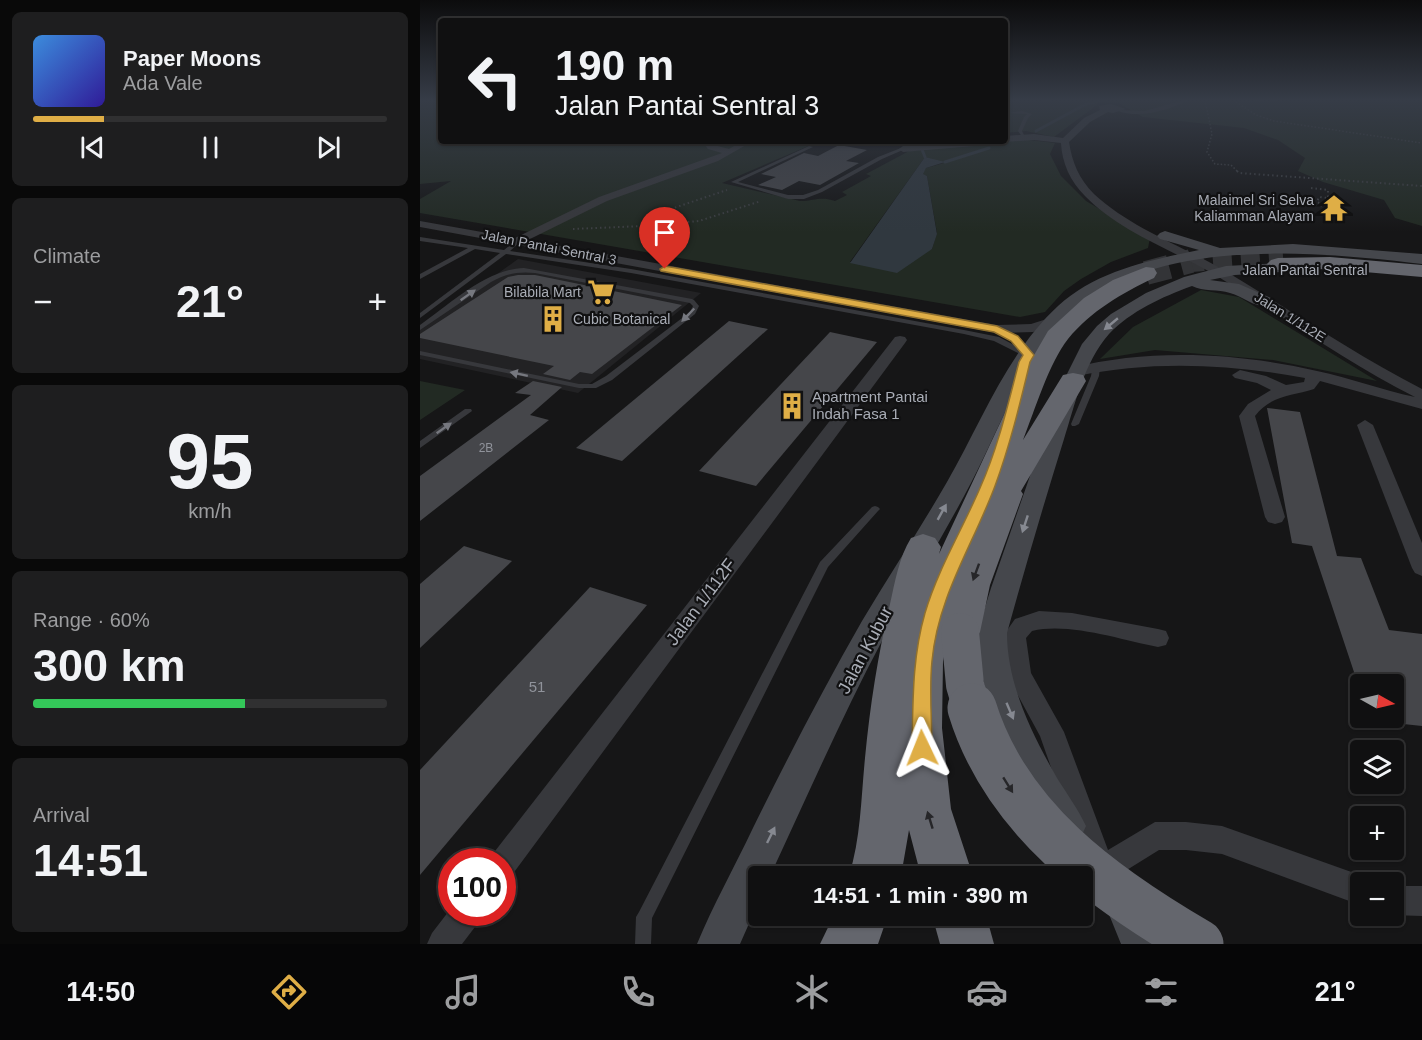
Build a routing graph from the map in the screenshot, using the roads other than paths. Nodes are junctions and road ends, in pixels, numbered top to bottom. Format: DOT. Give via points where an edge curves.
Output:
graph roads {
  1 [pos="710,144"];
  2 [pos="744,144"];
  3 [pos="962,144"];
  4 [pos="1065,144"];
  5 [pos="810,147"];
  6 [pos="903,149"];
  7 [pos="730,152"];
  8 [pos="420,224"];
  9 [pos="1161,237"];
  10 [pos="420,239"];
  11 [pos="518,241"];
  12 [pos="473,248"];
  13 [pos="1246,250"];
  14 [pos="505,252"];
  15 [pos="1195,256"];
  16 [pos="1422,259"];
  17 [pos="1280,263"];
  18 [pos="1422,264"];
  19 [pos="636,268"];
  20 [pos="1223,272"];
  21 [pos="1422,273"];
  22 [pos="420,277"];
  23 [pos="1153,278"];
  24 [pos="612,285"];
  25 [pos="1269,300"];
  26 [pos="420,316"];
  27 [pos="1053,321"];
  28 [pos="420,328"];
  29 [pos="997,329"];
  30 [pos="900,340"];
  31 [pos="420,353"];
  32 [pos="1027,359"];
  33 [pos="1129,361"];
  34 [pos="1082,373"];
  35 [pos="1313,375"];
  36 [pos="1285,390"];
  37 [pos="1422,395"];
  38 [pos="1422,404"];
  39 [pos="468,411"];
  40 [pos="1075,424"];
  41 [pos="1365,426"];
  42 [pos="420,444"];
  43 [pos="1000,485"];
  44 [pos="875,509"];
  45 [pos="1275,517"];
  46 [pos="923,546"];
  47 [pos="1422,568"];
  48 [pos="1158,638"];
  49 [pos="515,848"];
  50 [pos="877,866"];
  51 [pos="944,866"];
  52 [pos="1110,881"];
  53 [pos="1350,886"];
  54 [pos="1422,901"];
  55 [pos="1404,902"];
  56 [pos="456,926"];
  57 [pos="858,926"];
  58 [pos="961,926"];
  59 [pos="443,944"];
  60 [pos="643,944"];
  61 [pos="718,944"];
  62 [pos="847,944"];
  63 [pos="967,944"];
  64 [pos="1142,944"];
  65 [pos="1166,944"];
  66 [pos="1199,944"];
  1 -- 7 [label="street" via="719,151"];
  2 -- 7 [label="street"];
  3 -- 6 [label="street"];
  4 -- 9 [label="street, Jalan 1/112E" via="1071,172 1087,191 1110,211"];
  5 -- 6 [label="lane" via="733,182 788,197 804,196"];
  7 -- 11 [label="street" via="611,197"];
  8 -- 11 [label="street, Jalan Pantai Sentral 3"];
  9 -- 13 [label="main road" via="1203,248"];
  9 -- 15 [label="street, Jalan 1/112E"];
  9 -- 23 [label="main road" via="1166,252"];
  10 -- 12 [label="lane"];
  11 -- 14 [label="lane"];
  11 -- 19 [label="street, Jalan Pantai Sentral 3"];
  12 -- 14 [label="lane"];
  12 -- 22 [label="lane"];
  13 -- 15 [label="main road, Jalan Pantai Sentral"];
  13 -- 16 [label="main road, Jalan Pantai Sentral" via="1331,251"];
  13 -- 17 [label="main road" via="1241,256 1244,260 1260,266"];
  14 -- 19 [label="lane"];
  14 -- 26 [label="lane"];
  15 -- 20 [label="street, Jalan 1/112E"];
  15 -- 23 [label="main road, Jalan Pantai Sentral"];
  17 -- 18 [label="highway" via="1345,257"];
  17 -- 20 [label="main road, Jalan Pantai Sentral"];
  17 -- 21 [label="highway" via="1330,263"];
  17 -- 25 [label="main road" via="1257,280"];
  19 -- 24 [label="lane"];
  19 -- 29 [label="street, Jalan Pantai Sentral 3"];
  19 -- 32 [label="lane" via="980,335 996,339"];
  20 -- 23 [label="main road, Jalan Pantai Sentral"];
  20 -- 25 [label="street, Jalan 1/112E"];
  23 -- 25 [label="main road" via="1220,285"];
  23 -- 27 [label="main road, Jalan Pantai Sentral" via="1084,294"];
  23 -- 34 [label="main road, Jalan Pantai Sentral, one-way" via="1141,302 1093,343"];
  23 -- 43 [label="highway" via="1114,304 1083,332"];
  28 -- 24 [label="lane, one-way" via="509,271 535,271"];
  24 -- 31 [label="lane, one-way" via="692,301 696,306 693,313 593,386"];
  25 -- 37 [label="street, Jalan 1/112E"];
  27 -- 29 [label="street, Jalan Pantai Sentral 3" via="1033,328"];
  27 -- 32 [label="main road, Jalan Pantai Sentral"];
  29 -- 32 [label="street, Jalan Pantai Sentral 3" via="1014,338"];
  30 -- 49 [label="street, Jalan 1/112F"];
  32 -- 43 [label="highway"];
  46 -- 32 [label="main road, Jalan Kubur, one-way"];
  33 -- 34 [label="street"];
  33 -- 35 [label="street" via="1193,361"];
  33 -- 36 [label="street" via="1261,379"];
  34 -- 40 [label="lane" via="1095,376"];
  34 -- 43 [label="highway"];
  34 -- 52 [label="main road, Jalan Pantai Sentral, one-way" via="1043,469 992,633 992,656 1029,756 1058,813"];
  35 -- 36 [label="street" via="1312,384 1306,388"];
  35 -- 38 [label="street"];
  36 -- 45 [label="street" via="1254,405 1247,416"];
  42 -- 39 [label="lane, one-way"];
  41 -- 47 [label="street"];
  51 -- 43 [label="highway, one-way" via="927,809 920,728 923,661 944,580"];
  43 -- 66 [label="highway, one-way, bridge" via="960,632 962,670 973,716 988,752 1013,793 1049,837 1101,883"];
  44 -- 60 [label="lane" via="824,565 644,917"];
  46 -- 50 [label="highway" via="906,606"];
  61 -- 46 [label="main road, Jalan Kubur, one-way" via="862,651"];
  48 -- 52 [label="street" via="1058,620 1024,623 1014,636 1019,675 1051,732"];
  52 -- 53 [label="street" via="1155,836 1186,836 1222,840"];
  52 -- 64 [label="main road"];
  52 -- 65 [label="main road"];
  54 -- 55 [label="street"];
  56 -- 59 [label="street"];
  57 -- 62 [label="highway"];
  58 -- 63 [label="highway"];
}
